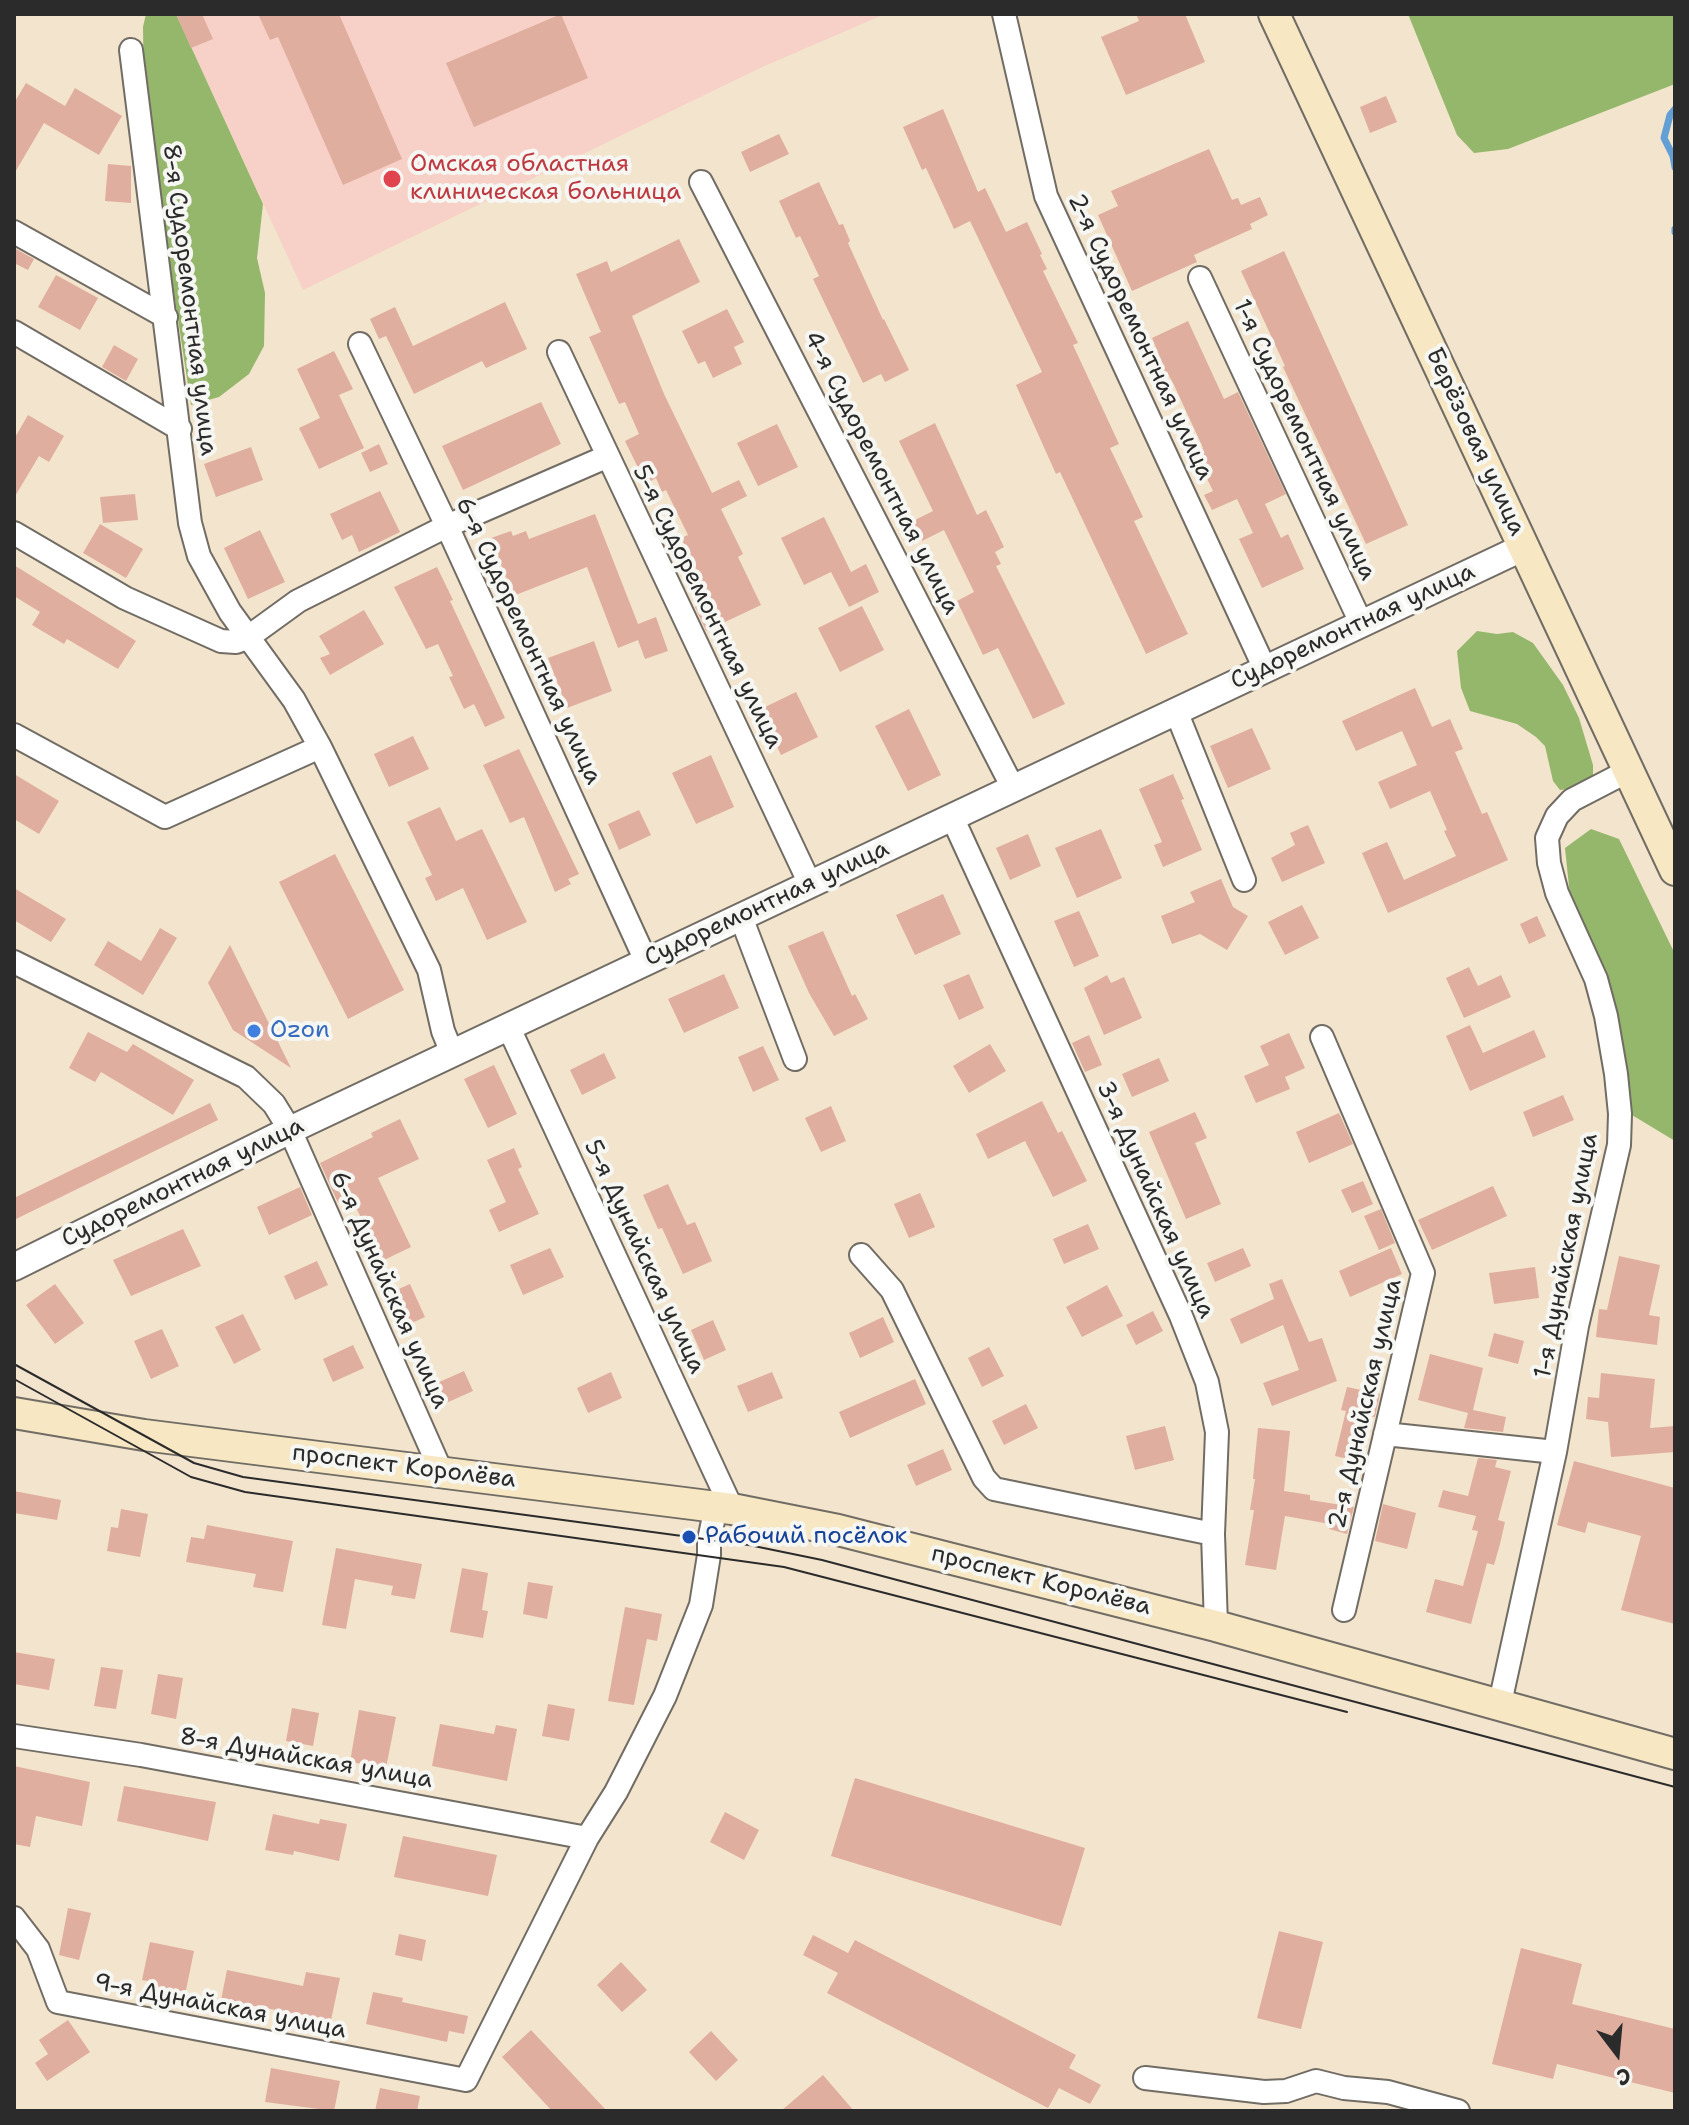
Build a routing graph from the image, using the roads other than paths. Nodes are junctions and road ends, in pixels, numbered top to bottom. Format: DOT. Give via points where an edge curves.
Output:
graph roads {
  1 [pos="1004,14"];
  2 [pos="1274,14"];
  3 [pos="131,50"];
  4 [pos="701,182"];
  5 [pos="14,232"];
  6 [pos="1200,278"];
  7 [pos="166,317"];
  8 [pos="14,332"];
  9 [pos="360,344"];
  10 [pos="559,352"];
  11 [pos="180,429"];
  12 [pos="606,457"];
  13 [pos="447,526"];
  14 [pos="14,533"];
  15 [pos="1524,547"];
  16 [pos="1361,623"];
  17 [pos="247,638"];
  18 [pos="1265,669"];
  19 [pos="1176,711"];
  20 [pos="14,735"];
  21 [pos="320,747"];
  22 [pos="1628,771"];
  23 [pos="1013,788"];
  24 [pos="952,817"];
  25 [pos="1675,870"];
  26 [pos="1244,880"];
  27 [pos="810,884"];
  28 [pos="741,917"];
  29 [pos="646,961"];
  30 [pos="14,962"];
  31 [pos="508,1026"];
  32 [pos="1322,1037"];
  33 [pos="452,1053"];
  34 [pos="795,1059"];
  35 [pos="290,1130"];
  36 [pos="861,1255"];
  37 [pos="14,1267"];
  38 [pos="14,1413"];
  39 [pos="1385,1434"];
  40 [pos="1555,1452"];
  41 [pos="441,1471"];
  42 [pos="724,1508"];
  43 [pos="1213,1534"];
  44 [pos="1344,1610"];
  45 [pos="1216,1626"];
  46 [pos="1500,1703"];
  47 [pos="14,1736"];
  48 [pos="1675,1754"];
  49 [pos="587,1838"];
  50 [pos="14,1918"];
  51 [pos="1145,2078"];
  52 [pos="1458,2111"];
  1 -- 18 [label="street, 2-я Судоремонтная улица" via="1046,196"];
  2 -- 15 [label="main road, Берёзовая улица"];
  3 -- 7 [label="street, 8-я Судоремонтная улица"];
  4 -- 23 [label="street, 4-я Судоремонтная улица"];
  5 -- 7 [label="street"];
  6 -- 16 [label="street, 1-я Судоремонтная улица"];
  7 -- 11 [label="street, 8-я Судоремонтная улица"];
  8 -- 11 [label="street"];
  9 -- 13 [label="street, 6-я Судоремонтная улица"];
  10 -- 12 [label="street, 5-я Судоремонтная улица"];
  11 -- 17 [label="street, 8-я Судоремонтная улица" via="190,523 199,556"];
  12 -- 13 [label="street"];
  12 -- 27 [label="street, 5-я Судоремонтная улица"];
  13 -- 17 [label="street" via="298,601"];
  13 -- 29 [label="street, 6-я Судоремонтная улица"];
  14 -- 17 [label="street" via="125,598 221,641"];
  15 -- 16 [label="street, Судоремонтная улица"];
  15 -- 22 [label="main road, Берёзовая улица"];
  16 -- 18 [label="street, Судоремонтная улица"];
  17 -- 21 [label="street, 8-я Судоремонтная улица" via="294,700"];
  18 -- 19 [label="street, Судоремонтная улица"];
  19 -- 23 [label="street, Судоремонтная улица"];
  19 -- 26 [label="street"];
  20 -- 21 [label="street" via="165,817"];
  21 -- 33 [label="street, 8-я Судоремонтная улица" via="429,970"];
  22 -- 25 [label="main road, Берёзовая улица"];
  22 -- 40 [label="street, 1-я Дунайская улица" via="1572,800 1547,838 1557,893 1600,991 1620,1114 1612,1182 1577,1326"];
  23 -- 24 [label="street, Судоремонтная улица"];
  24 -- 27 [label="street, Судоремонтная улица"];
  24 -- 43 [label="street, 3-я Дунайская улица" via="1207,1382 1217,1432"];
  27 -- 28 [label="street, Судоремонтная улица"];
  28 -- 29 [label="street, Судоремонтная улица"];
  28 -- 34 [label="street"];
  29 -- 31 [label="street, Судоремонтная улица"];
  30 -- 35 [label="street, 6-я Дунайская улица" via="246,1077 274,1104"];
  31 -- 33 [label="street, Судоремонтная улица"];
  31 -- 42 [label="street, 5-я Дунайская улица"];
  32 -- 39 [label="street, 2-я Дунайская улица" via="1423,1273"];
  33 -- 35 [label="street, Судоремонтная улица"];
  35 -- 37 [label="street, Судоремонтная улица"];
  35 -- 41 [label="street, 6-я Дунайская улица"];
  36 -- 43 [label="street" via="892,1290 994,1489"];
  38 -- 41 [label="main road, проспект Королёва" via="144,1435"];
  39 -- 40 [label="street"];
  39 -- 44 [label="street, 2-я Дунайская улица"];
  40 -- 46 [label="street, 1-я Дунайская улица"];
  41 -- 42 [label="main road, проспект Королёва"];
  42 -- 45 [label="main road, проспект Королёва" via="838,1530"];
  42 -- 49 [label="street" via="709,1540 701,1605 665,1696"];
  43 -- 45 [label="street, 3-я Дунайская улица"];
  45 -- 46 [label="main road, проспект Королёва"];
  46 -- 48 [label="main road, проспект Королёва"];
  47 -- 49 [label="street, 8-я Дунайская улица"];
  49 -- 50 [label="street, 9-я Дунайская улица" via="466,2080 58,2002 38,1949"];
  51 -- 52 [label="street" via="1264,2092 1316,2081 1388,2092"];
}
